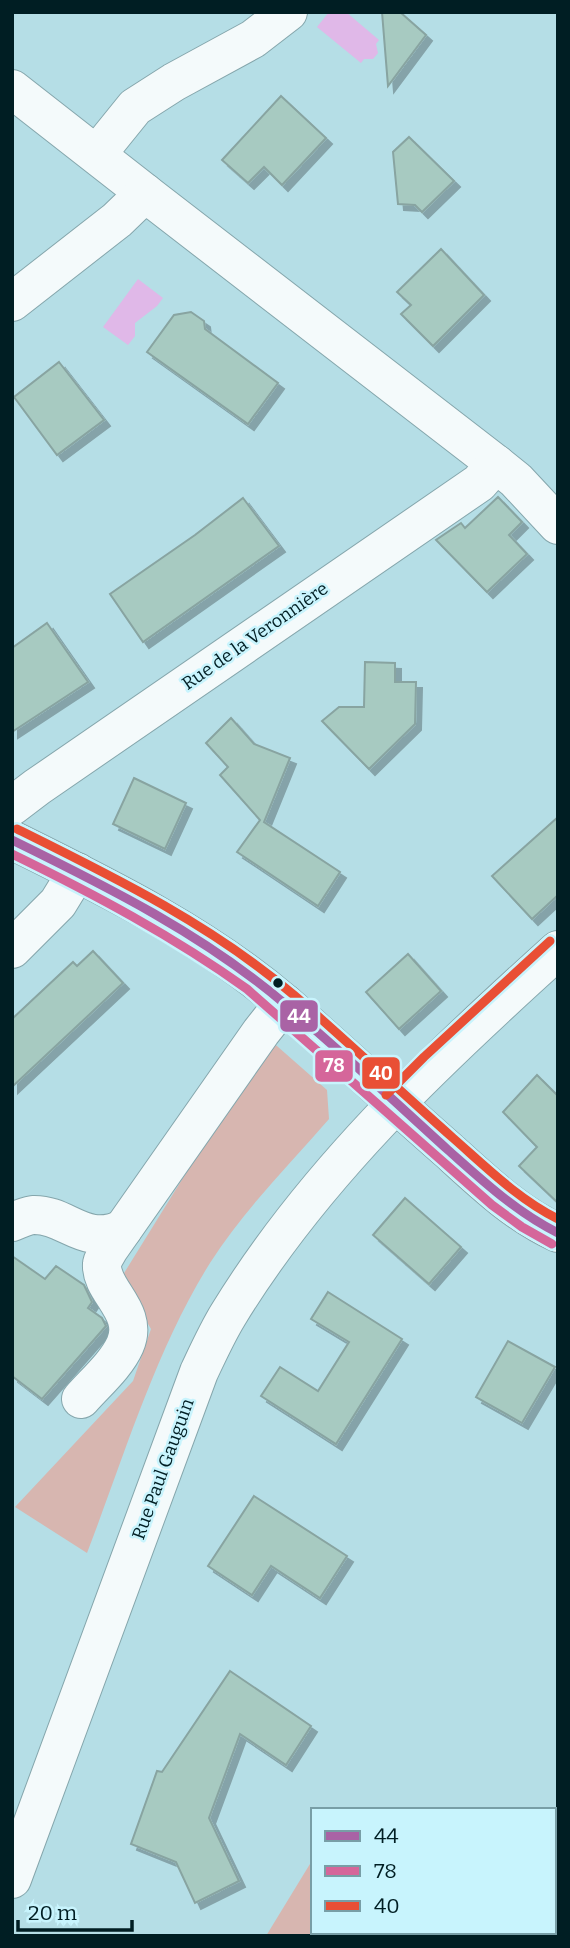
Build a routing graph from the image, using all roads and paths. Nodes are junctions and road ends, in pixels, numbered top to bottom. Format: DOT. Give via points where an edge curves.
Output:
graph roads {
  1 [pos="288,12"];
  2 [pos="12,89"];
  3 [pos="97,154"];
  4 [pos="145,193"];
  5 [pos="12,302"];
  6 [pos="496,464"];
  7 [pos="558,525"];
  8 [pos="12,806"];
  9 [pos="12,840"];
  10 [pos="77,872"];
  11 [pos="12,948"];
  12 [pos="558,950"];
  13 [pos="284,1003"];
  14 [pos="395,1104"];
  15 [pos="12,1222"];
  16 [pos="123,1229"];
  17 [pos="558,1233"];
  18 [pos="81,1399"];
  19 [pos="12,1879"];
  1 -- 3 [label="street" via="253,40 135,107"];
  2 -- 3 [label="street"];
  3 -- 4 [label="street"];
  4 -- 5 [label="street"];
  4 -- 6 [label="street"];
  6 -- 7 [label="street"];
  6 -- 8 [label="street, Rue de la Veronnière" via="479,483"];
  9 -- 10 [label="street"];
  10 -- 11 [label="street" via="58,903"];
  10 -- 13 [label="street" via="164,920"];
  12 -- 14 [label="street, Rue Paul Gauguin"];
  13 -- 14 [label="street"];
  13 -- 16 [label="street"];
  14 -- 17 [label="street" via="497,1194"];
  14 -- 19 [label="street, Rue Paul Gauguin" via="298,1214 226,1318 204,1361"];
  15 -- 16 [label="street" via="35,1215 100,1235"];
  16 -- 18 [label="street" via="102,1264 127,1318 126,1344"];
}
